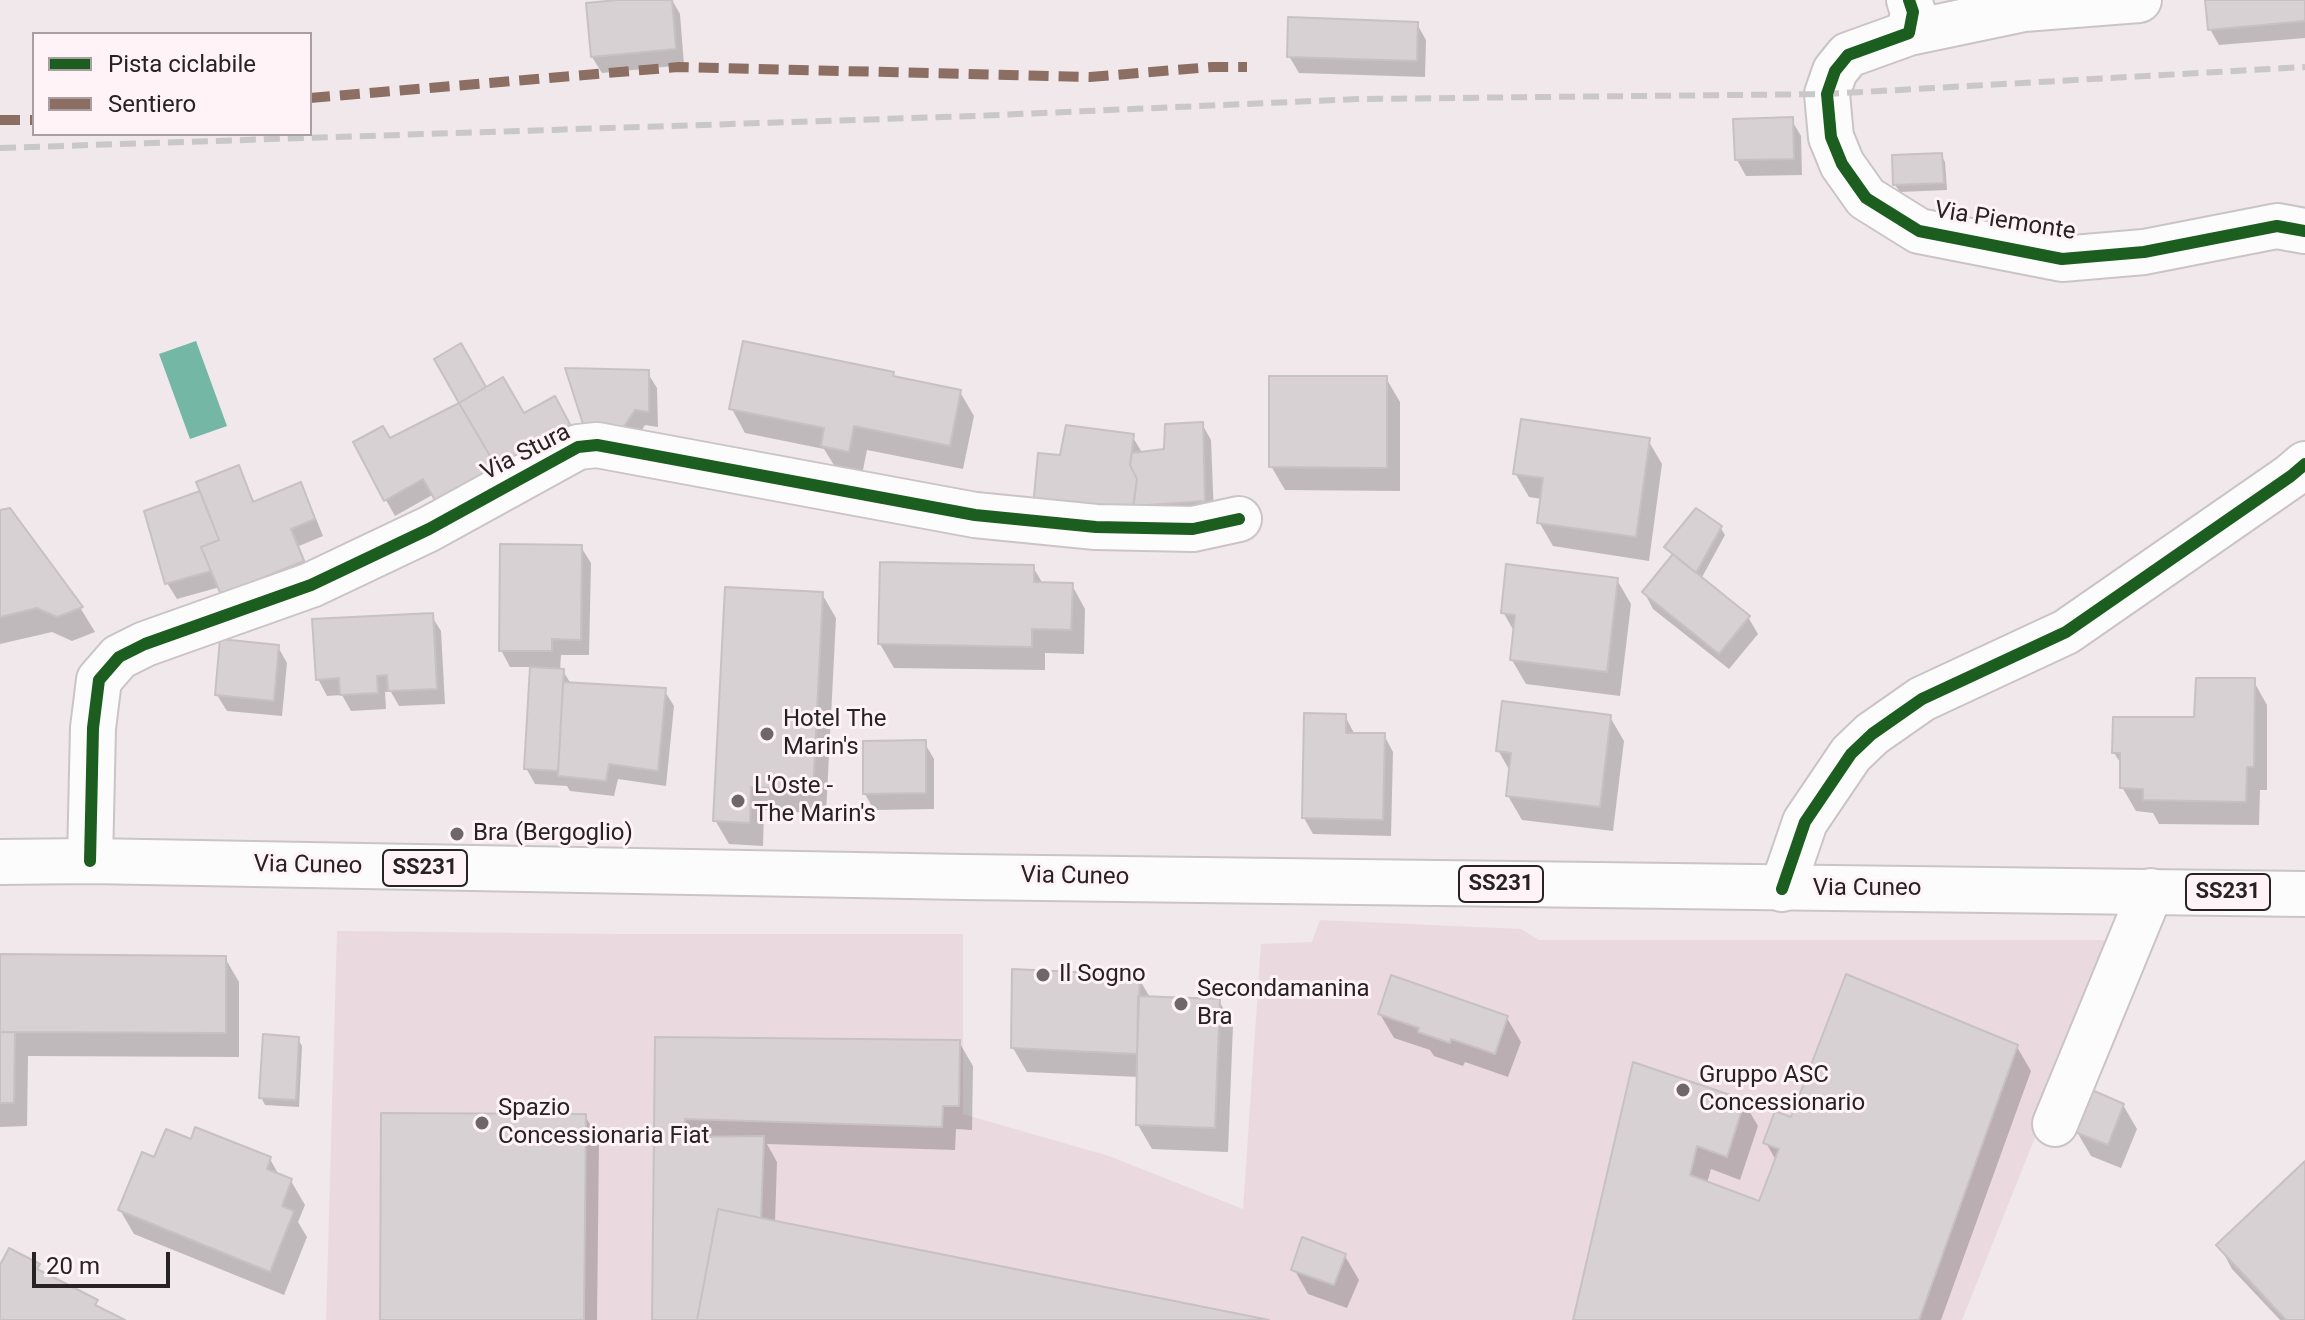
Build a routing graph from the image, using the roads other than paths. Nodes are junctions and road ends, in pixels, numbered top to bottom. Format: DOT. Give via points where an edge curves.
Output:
graph roads {
  1 [pos="2139,0"];
  2 [pos="1909,17"];
  3 [pos="2305,231"];
  4 [pos="2305,464"];
  5 [pos="1239,519"];
  6 [pos="90,861"];
  7 [pos="0,862"];
  8 [pos="1782,889"];
  9 [pos="2151,891"];
  10 [pos="2305,894"];
  11 [pos="2055,1124"];
  1 -- 2 [label="street, Via Piemonte"];
  2 -- 3 [label="street, Via Piemonte" via="1848,55 1827,94 1831,137 1842,164 1866,198 1919,231 2062,259 2144,252 2277,226"];
  4 -- 8 [label="street" via="2066,632 1922,699 1872,734 1851,754 1805,822"];
  5 -- 6 [label="street, Via Stura" via="1193,529 1096,527 975,515 597,445 578,447 429,529 311,585 119,657 99,680"];
  6 -- 7 [label="street, Via Cuneo / SS231"];
  6 -- 8 [label="street, Via Cuneo / SS231"];
  8 -- 9 [label="street, Via Cuneo / SS231"];
  9 -- 10 [label="street, SS231"];
  9 -- 11 [label="street"];
}
